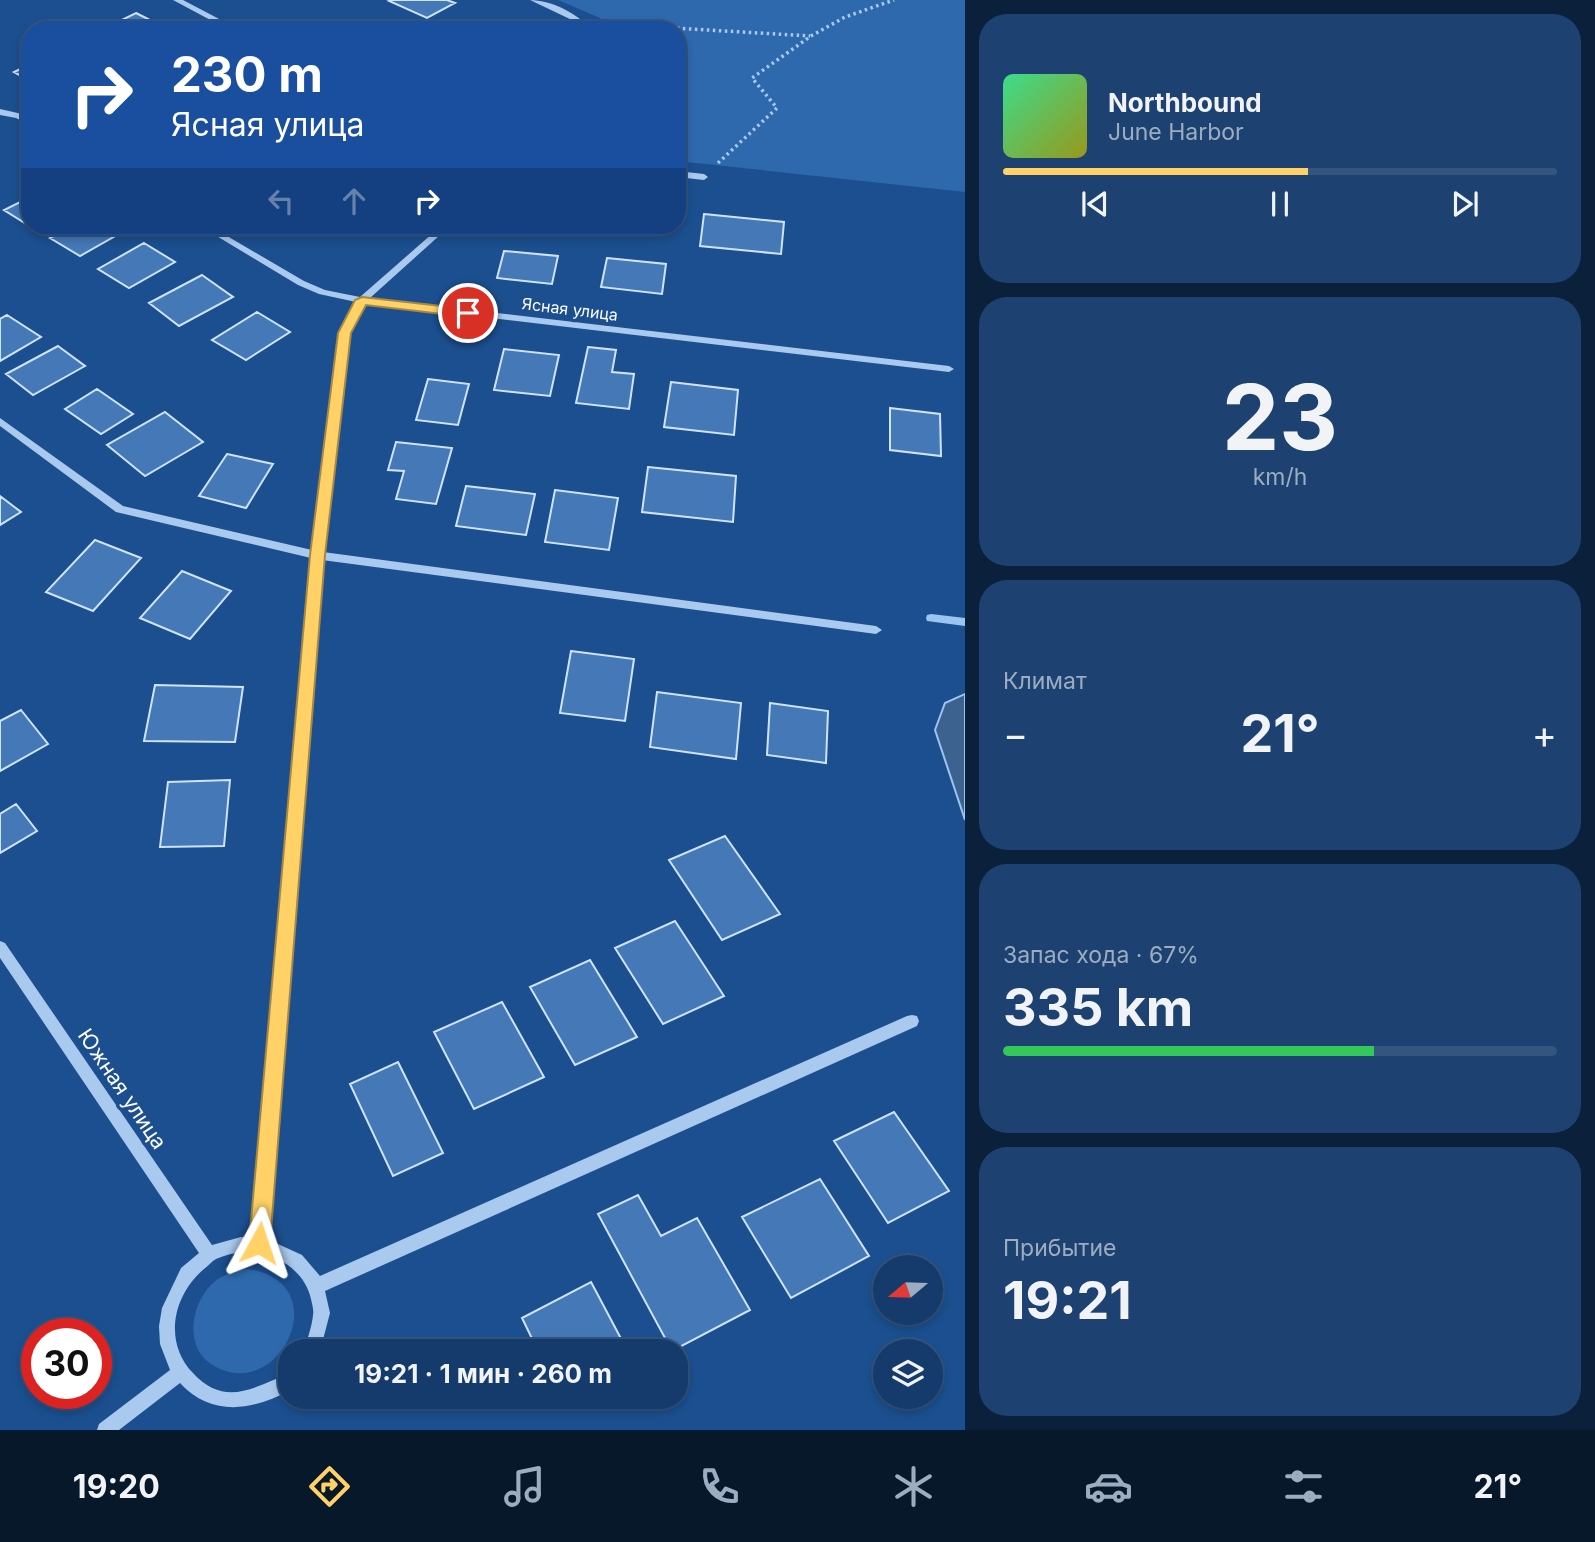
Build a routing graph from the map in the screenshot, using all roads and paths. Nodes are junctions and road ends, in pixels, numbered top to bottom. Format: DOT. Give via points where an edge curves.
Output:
graph roads {
  1 [pos="177,0"];
  2 [pos="534,0"];
  3 [pos="894,0"];
  4 [pos="218,21"];
  5 [pos="579,21"];
  6 [pos="686,28"];
  7 [pos="811,36"];
  8 [pos="0,112"];
  9 [pos="21,118"];
  10 [pos="686,175"];
  11 [pos="704,177"];
  12 [pos="219,235"];
  13 [pos="436,235"];
  14 [pos="362,300"];
  15 [pos="949,369"];
  16 [pos="0,422"];
  17 [pos="317,555"];
  18 [pos="876,630"];
  19 [pos="0,947"];
  20 [pos="912,1021"];
  21 [pos="259,1243"];
  22 [pos="209,1255"];
  23 [pos="317,1286"];
  24 [pos="318,1339"];
  25 [pos="180,1373"];
  26 [pos="278,1389"];
  27 [pos="105,1430"];
  1 -- 4 [label="street"];
  2 -- 5 [label="street"];
  3 -- 7 [label="path" via="845,17"];
  6 -- 7 [label="path"];
  7 -- 11 [label="path" via="752,78 776,108"];
  8 -- 9 [label="street"];
  10 -- 11 [label="street"];
  12 -- 14 [label="street, Ясная улица" via="300,282"];
  13 -- 14 [label="street"];
  14 -- 15 [label="street, Ясная улица"];
  14 -- 17 [label="street" via="345,333"];
  16 -- 17 [label="street" via="120,509"];
  17 -- 18 [label="street"];
  17 -- 21 [label="street"];
  19 -- 22 [label="street, Южная улица"];
  20 -- 23 [label="street"];
  21 -- 22 [label="street" via="233,1245"];
  21 -- 23 [label="street" via="284,1250 303,1265"];
  22 -- 25 [label="street" via="188,1273 173,1296 166,1322 169,1349"];
  23 -- 24 [label="street" via="321,1312"];
  25 -- 26 [label="street" via="197,1390 219,1399 243,1401"];
  25 -- 27 [label="street"];
}
